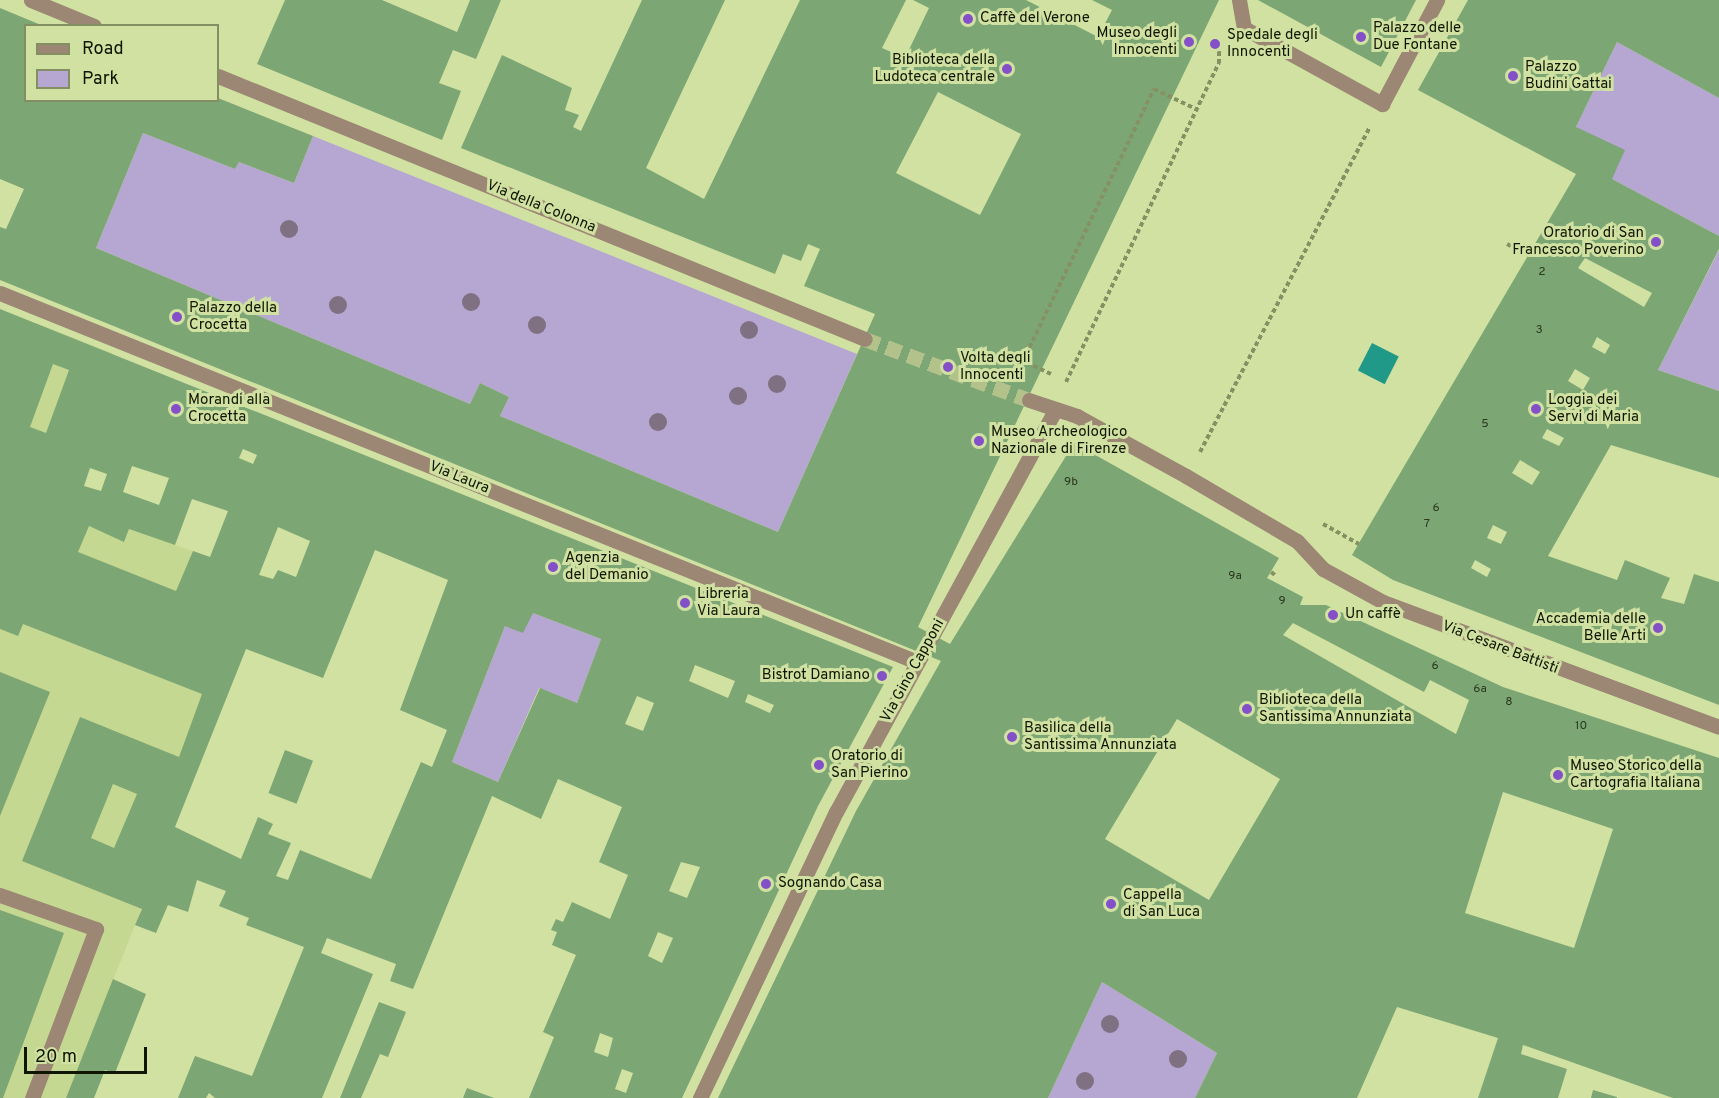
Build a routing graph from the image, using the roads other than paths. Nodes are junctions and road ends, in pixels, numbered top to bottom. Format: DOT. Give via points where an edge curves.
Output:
graph roads {
  1 [pos="31,0"];
  2 [pos="1239,0"];
  3 [pos="1437,0"];
  4 [pos="89,24"];
  5 [pos="219,76"];
  6 [pos="0,293"];
  7 [pos="865,339"];
  8 [pos="1029,400"];
  9 [pos="1055,410"];
  10 [pos="917,662"];
  11 [pos="1719,727"];
  12 [pos="0,895"];
  13 [pos="32,1098"];
  14 [pos="700,1098"];
  1 -- 4 [label="street"];
  2 -- 3 [label="street" via="1244,28 1382,104"];
  5 -- 7 [label="street, Via della Colonna"];
  6 -- 10 [label="street, Via Laura"];
  8 -- 9 [label="street"];
  9 -- 10 [label="street, Via Gino Capponi"];
  9 -- 11 [label="street, Via Cesare Battisti" via="1077,416 1297,541 1323,569 1383,602"];
  10 -- 14 [label="street, Via Gino Capponi" via="836,812"];
  12 -- 13 [label="street" via="96,929"];
}
